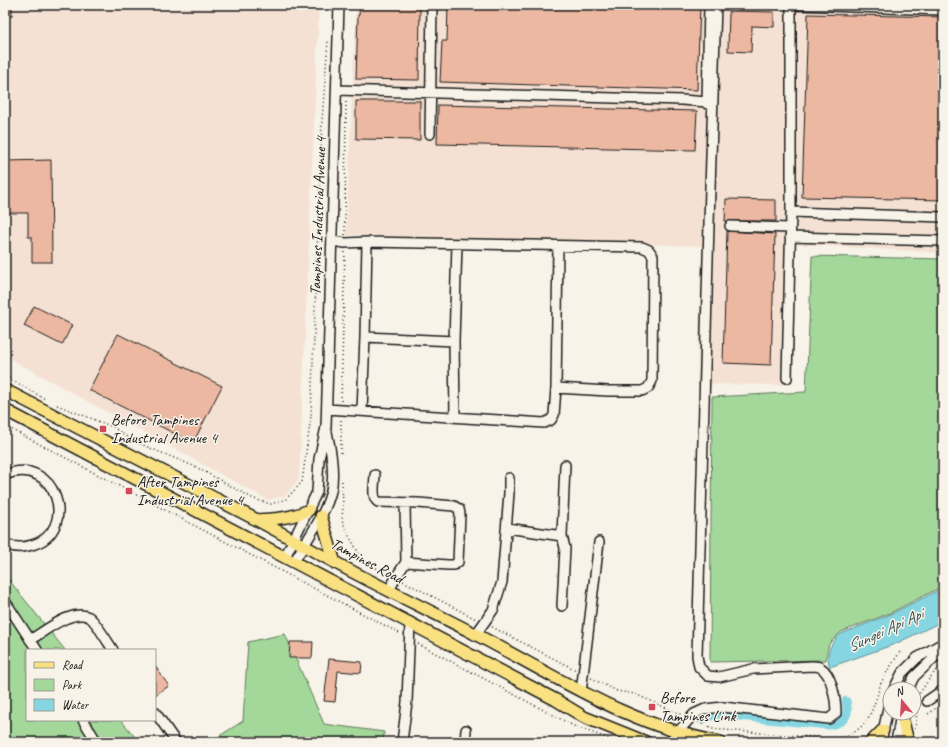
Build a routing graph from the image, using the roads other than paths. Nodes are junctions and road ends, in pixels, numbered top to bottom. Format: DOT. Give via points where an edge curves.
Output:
graph roads {
  1 [pos="339,5"];
  2 [pos="432,5"];
  3 [pos="709,5"];
  4 [pos="716,5"];
  5 [pos="791,5"];
  6 [pos="797,5"];
  7 [pos="943,10"];
  8 [pos="342,90"];
  9 [pos="431,93"];
  10 [pos="707,102"];
  11 [pos="430,134"];
  12 [pos="706,150"];
  13 [pos="791,212"];
  14 [pos="943,217"];
  15 [pos="730,226"];
  16 [pos="790,233"];
  17 [pos="332,241"];
  18 [pos="943,241"];
  19 [pos="367,242"];
  20 [pos="457,244"];
  21 [pos="558,246"];
  22 [pos="365,337"];
  23 [pos="454,341"];
  24 [pos="787,378"];
  25 [pos="556,388"];
  26 [pos="5,390"];
  27 [pos="327,409"];
  28 [pos="5,410"];
  29 [pos="362,411"];
  30 [pos="455,416"];
  31 [pos="326,427"];
  32 [pos="565,464"];
  33 [pos="5,475"];
  34 [pos="375,475"];
  35 [pos="509,478"];
  36 [pos="405,504"];
  37 [pos="309,510"];
  38 [pos="321,516"];
  39 [pos="256,520"];
  40 [pos="507,528"];
  41 [pos="562,536"];
  42 [pos="599,542"];
  43 [pos="299,543"];
  44 [pos="5,544"];
  45 [pos="290,559"];
  46 [pos="406,562"];
  47 [pos="335,563"];
  48 [pos="389,591"];
  49 [pos="5,602"];
  50 [pos="562,606"];
  51 [pos="410,622"];
  52 [pos="476,634"];
  53 [pos="30,640"];
  54 [pos="943,643"];
  55 [pos="36,649"];
  56 [pos="112,649"];
  57 [pos="943,651"];
  58 [pos="898,681"];
  59 [pos="912,681"];
  60 [pos="943,690"];
  61 [pos="581,692"];
  62 [pos="927,701"];
  63 [pos="156,713"];
  64 [pos="84,721"];
  65 [pos="885,721"];
  66 [pos="900,721"];
  67 [pos="903,721"];
  68 [pos="466,730"];
  69 [pos="883,730"];
  70 [pos="677,733"];
  71 [pos="97,742"];
  72 [pos="176,742"];
  73 [pos="402,742"];
  74 [pos="465,742"];
  75 [pos="646,742"];
  76 [pos="720,742"];
  77 [pos="871,742"];
  78 [pos="881,742"];
  79 [pos="896,742"];
  80 [pos="908,742"];
  1 -- 8 [label="street, Tampines Industrial Avenue 4"];
  2 -- 9 [label="street"];
  3 -- 10 [label="street"];
  4 -- 70 [label="street" via="697,656 699,667 708,676 719,677 753,669 821,667 829,675 836,713 829,719 724,707 711,708 694,714"];
  5 -- 13 [label="street"];
  6 -- 7 [label="street"];
  8 -- 9 [label="street"];
  8 -- 17 [label="street, Tampines Industrial Avenue 4"];
  9 -- 10 [label="street"];
  9 -- 11 [label="street"];
  10 -- 12 [label="street"];
  13 -- 14 [label="street"];
  13 -- 16 [label="street"];
  15 -- 16 [label="street"];
  16 -- 18 [label="street"];
  16 -- 24 [label="street"];
  17 -- 19 [label="street"];
  17 -- 27 [label="street, Tampines Industrial Avenue 4"];
  19 -- 20 [label="street"];
  19 -- 22 [label="street"];
  20 -- 21 [label="street"];
  20 -- 23 [label="street"];
  21 -- 25 [label="street"];
  21 -- 25 [label="street" via="642,247 649,250 653,256 652,381 648,388 642,391"];
  22 -- 23 [label="street"];
  22 -- 29 [label="street"];
  23 -- 30 [label="street"];
  25 -- 30 [label="street" via="554,415 551,420 544,423"];
  26 -- 39 [label="main road, Tampines Road"];
  27 -- 29 [label="street"];
  27 -- 31 [label="street, Tampines Industrial Avenue 4"];
  28 -- 45 [label="main road"];
  29 -- 30 [label="street"];
  31 -- 37 [label="street, Tampines Industrial Avenue 4" via="319,459 317,492"];
  31 -- 38 [label="street, Tampines Industrial Avenue 4" via="332,460 332,489"];
  32 -- 41 [label="street"];
  33 -- 44 [label="street" via="24,471 36,474 46,481 54,490 59,513 56,525 48,536 37,544 24,547"];
  34 -- 36 [label="street" via="375,500"];
  35 -- 40 [label="street"];
  36 -- 46 [label="street"];
  36 -- 46 [label="street" via="454,506 459,509 460,514 458,562 454,565"];
  37 -- 39 [label="main road" via="277,519"];
  37 -- 43 [label="street, Tampines Industrial Avenue 4"];
  38 -- 43 [label="street, Tampines Industrial Avenue 4"];
  38 -- 47 [label="main road"];
  39 -- 43 [label="main road, Tampines Road"];
  40 -- 41 [label="street"];
  40 -- 52 [label="street" via="502,582 493,610"];
  41 -- 50 [label="street" via="565,548"];
  42 -- 61 [label="street"];
  43 -- 45 [label="street, Tampines Industrial Avenue 4"];
  43 -- 47 [label="main road, Tampines Road"];
  45 -- 51 [label="main road"];
  46 -- 48 [label="street"];
  47 -- 48 [label="main road, Tampines Road"];
  48 -- 52 [label="main road, Tampines Road"];
  49 -- 53 [label="street"];
  51 -- 73 [label="street" via="407,702"];
  51 -- 75 [label="main road" via="584,717"];
  52 -- 61 [label="main road, Tampines Road"];
  53 -- 55 [label="street"];
  53 -- 56 [label="street" via="68,617 80,614 90,617"];
  54 -- 58 [label="street" via="917,658 902,673"];
  57 -- 59 [label="street"];
  60 -- 62 [label="street"];
  61 -- 70 [label="main road, Tampines Road"];
  63 -- 72 [label="street"];
  64 -- 71 [label="street"];
  65 -- 69 [label="street"];
  66 -- 79 [label="street"];
  67 -- 80 [label="main road"];
  68 -- 74 [label="street"];
  69 -- 77 [label="main road"];
  69 -- 78 [label="street"];
  70 -- 76 [label="main road, Tampines Road"];
}
